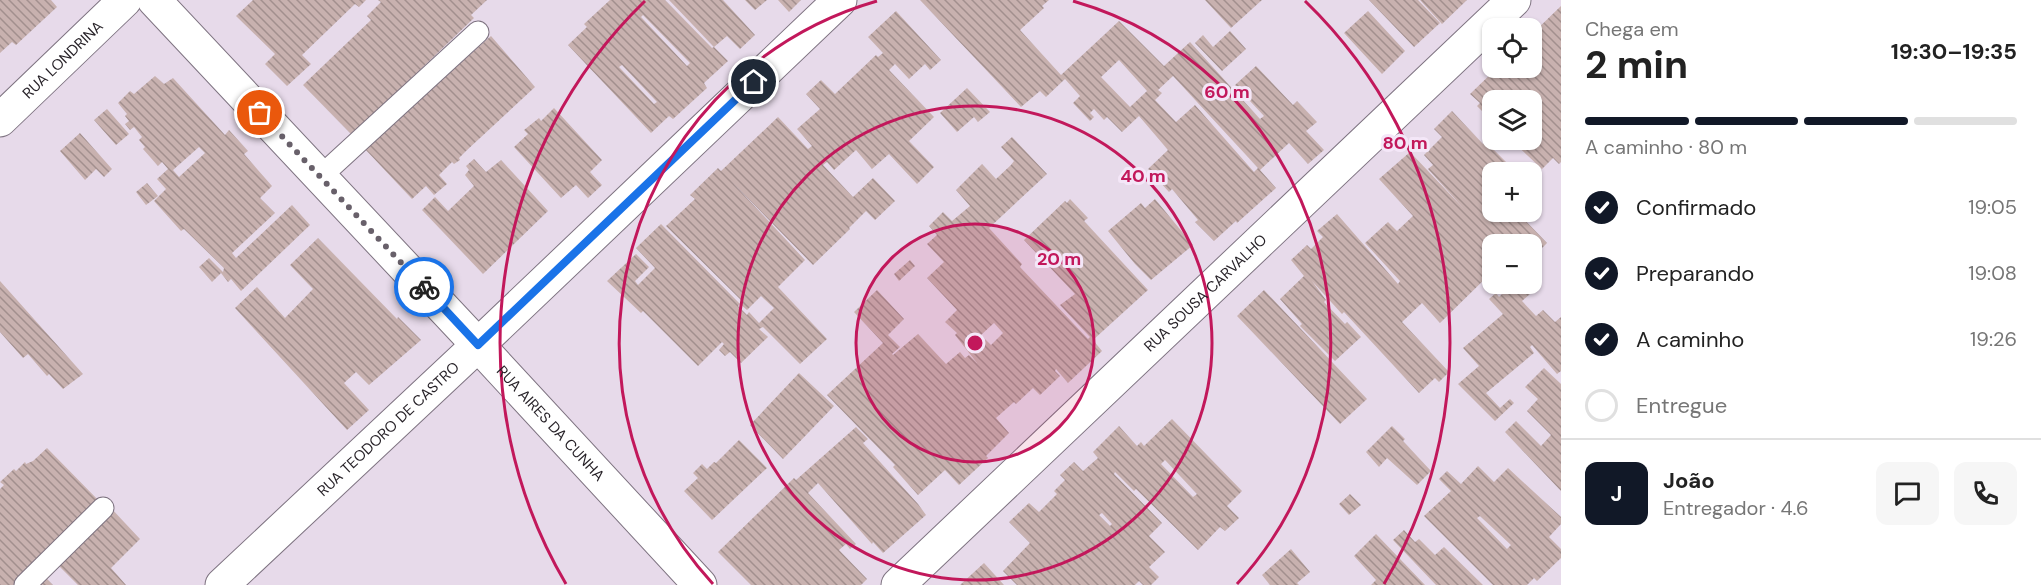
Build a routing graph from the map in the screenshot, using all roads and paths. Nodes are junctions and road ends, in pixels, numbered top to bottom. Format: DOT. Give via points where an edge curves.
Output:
graph roads {
  1 [pos="126,0"];
  2 [pos="154,0"];
  3 [pos="840,0"];
  4 [pos="1514,0"];
  5 [pos="478,32"];
  6 [pos="0,120"];
  7 [pos="320,177"];
  8 [pos="478,345"];
  9 [pos="103,508"];
  10 [pos="25,585"];
  11 [pos="222,585"];
  12 [pos="700,585"];
  13 [pos="898,585"];
  1 -- 6 [label="street, RUA LONDRINA"];
  2 -- 7 [label="street, RUA AIRES DA CUNHA"];
  3 -- 8 [label="street, RUA TEODORO DE CASTRO"];
  4 -- 13 [label="street, RUA SOUSA CARVALHO"];
  5 -- 7 [label="lane"];
  7 -- 8 [label="street, RUA AIRES DA CUNHA"];
  8 -- 11 [label="street, RUA TEODORO DE CASTRO"];
  8 -- 12 [label="street, RUA AIRES DA CUNHA"];
  9 -- 10 [label="lane"];
}
